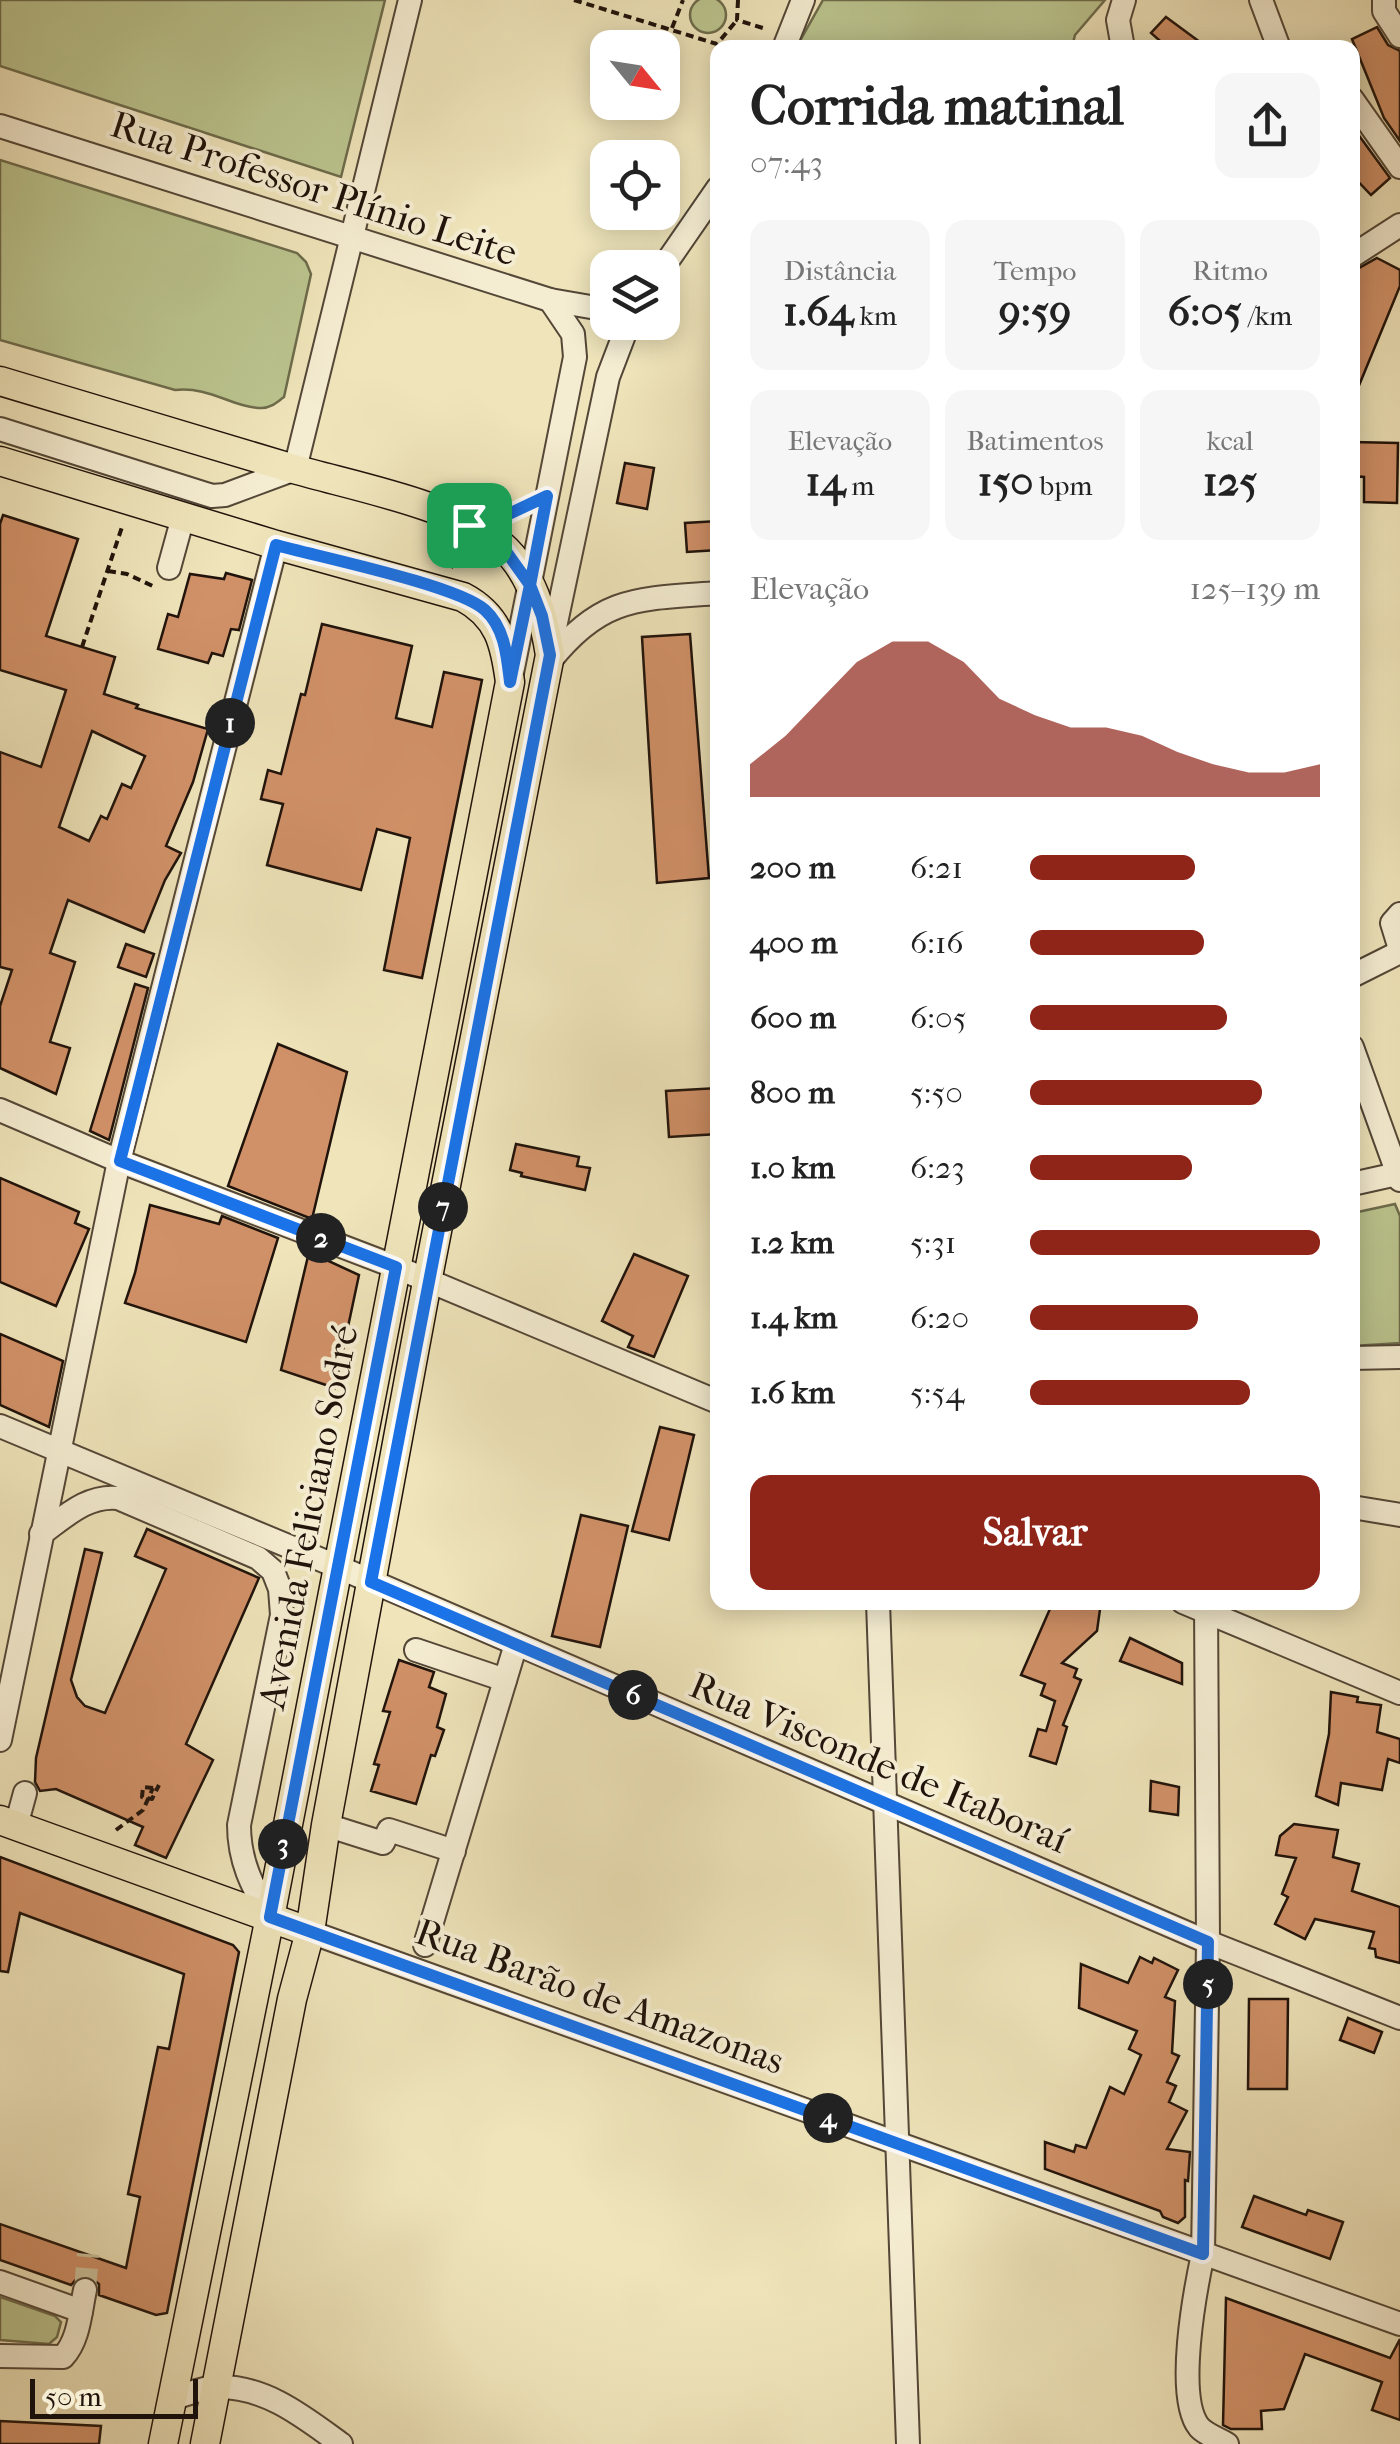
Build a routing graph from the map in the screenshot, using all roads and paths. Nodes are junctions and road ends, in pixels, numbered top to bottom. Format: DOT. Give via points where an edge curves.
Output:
graph roads {
  1 [pos="410,0"];
  2 [pos="574,0"];
  3 [pos="683,0"];
  4 [pos="738,0"];
  5 [pos="802,0"];
  6 [pos="1124,0"];
  7 [pos="1261,0"];
  8 [pos="1384,0"];
  9 [pos="737,20"];
  10 [pos="672,30"];
  11 [pos="680,32"];
  12 [pos="1400,36"];
  13 [pos="720,40"];
  14 [pos="782,40"];
  15 [pos="787,40"];
  16 [pos="1121,40"];
  17 [pos="1276,40"];
  18 [pos="710,42"];
  19 [pos="1360,110"];
  20 [pos="0,126"];
  21 [pos="1400,168"];
  22 [pos="710,200"];
  23 [pos="1400,225"];
  24 [pos="352,236"];
  25 [pos="675,250"];
  26 [pos="1360,251"];
  27 [pos="550,300"];
  28 [pos="590,307"];
  29 [pos="622,340"];
  30 [pos="0,381"];
  31 [pos="0,428"];
  32 [pos="0,461"];
  33 [pos="294,470"];
  34 [pos="130,501"];
  35 [pos="184,517"];
  36 [pos="463,540"];
  37 [pos="276,545"];
  38 [pos="450,569"];
  39 [pos="108,572"];
  40 [pos="164,579"];
  41 [pos="530,585"];
  42 [pos="710,594"];
  43 [pos="82,646"];
  44 [pos="549,659"];
  45 [pos="510,682"];
  46 [pos="1400,914"];
  47 [pos="1400,950"];
  48 [pos="1360,972"];
  49 [pos="1360,1069"];
  50 [pos="0,1110"];
  51 [pos="120,1161"];
  52 [pos="1399,1177"];
  53 [pos="1360,1183"];
  54 [pos="396,1267"];
  55 [pos="427,1282"];
  56 [pos="1400,1357"];
  57 [pos="1360,1358"];
  58 [pos="710,1399"];
  59 [pos="0,1426"];
  60 [pos="58,1452"];
  61 [pos="1360,1508"];
  62 [pos="1400,1515"];
  63 [pos="41,1534"];
  64 [pos="336,1566"];
  65 [pos="371,1582"];
  66 [pos="878,1610"];
  67 [pos="1206,1610"];
  68 [pos="1211,1610"];
  69 [pos="516,1644"];
  70 [pos="416,1650"];
  71 [pos="504,1680"];
  72 [pos="1400,1693"];
  73 [pos="0,1740"];
  74 [pos="156,1786"];
  75 [pos="25,1793"];
  76 [pos="888,1805"];
  77 [pos="8,1823"];
  78 [pos="326,1825"];
  79 [pos="109,1844"];
  80 [pos="454,1851"];
  81 [pos="270,1917"];
  82 [pos="310,1932"];
  83 [pos="1208,1942"];
  84 [pos="425,1945"];
  85 [pos="1400,2018"];
  86 [pos="899,2144"];
  87 [pos="1203,2254"];
  88 [pos="0,2282"];
  89 [pos="1400,2324"];
  90 [pos="0,2356"];
  91 [pos="217,2387"];
  92 [pos="172,2399"];
  93 [pos="162,2444"];
  94 [pos="205,2444"];
  95 [pos="341,2444"];
  96 [pos="908,2444"];
  97 [pos="1226,2444"];
  1 -- 24 [label="street"];
  2 -- 10 [label="path"];
  3 -- 10 [label="path"];
  4 -- 9 [label="path"];
  5 -- 15 [label="street"];
  6 -- 16 [label="street"];
  7 -- 17 [label="street"];
  8 -- 12 [label="street"];
  9 -- 13 [label="path"];
  9 -- 14 [label="path"];
  11 -- 18 [label="path"];
  19 -- 21 [label="street"];
  20 -- 24 [label="street, Rua Professor Plínio Leite"];
  22 -- 25 [label="street"];
  23 -- 26 [label="street"];
  24 -- 27 [label="street, Rua Professor Plínio Leite"];
  24 -- 33 [label="street"];
  27 -- 28 [label="street, Rua Professor Plínio Leite"];
  27 -- 41 [label="street" via="573,334 575,358"];
  29 -- 44 [label="street" via="608,377"];
  30 -- 33 [label="main road"];
  31 -- 33 [label="street" via="212,496"];
  32 -- 34 [label="main road"];
  33 -- 41 [label="main road" via="466,522 500,543"];
  34 -- 35 [label="main road"];
  34 -- 39 [label="path"];
  35 -- 37 [label="main road"];
  35 -- 40 [label="street"];
  36 -- 38 [label="path"];
  37 -- 45 [label="main road, Avenida Feliciano Sodré" via="463,597 500,630"];
  37 -- 51 [label="street"];
  39 -- 40 [label="path"];
  39 -- 43 [label="path"];
  41 -- 44 [label="main road"];
  41 -- 45 [label="street"];
  42 -- 44 [label="street" via="621,603 588,621"];
  44 -- 55 [label="main road, Avenida Feliciano Sodré"];
  45 -- 54 [label="main road, Avenida Feliciano Sodré"];
  46 -- 47 [label="street" via="1392,923"];
  47 -- 48 [label="street"];
  49 -- 52 [label="street"];
  50 -- 51 [label="street"];
  51 -- 54 [label="street"];
  51 -- 60 [label="street"];
  52 -- 53 [label="street"];
  54 -- 55 [label="street"];
  54 -- 64 [label="main road, Avenida Feliciano Sodré"];
  55 -- 58 [label="street"];
  55 -- 65 [label="main road, Avenida Feliciano Sodré"];
  56 -- 57 [label="street"];
  59 -- 60 [label="street, Rua Visconde de Itaboraí"];
  60 -- 63 [label="street"];
  60 -- 64 [label="street, Rua Visconde de Itaboraí"];
  61 -- 62 [label="street"];
  63 -- 73 [label="street"];
  63 -- 81 [label="street" via="84,1503 118,1498 258,1558 273,1571 280,1589 278,1639 239,1825 247,1878"];
  64 -- 65 [label="street, Rua Visconde de Itaboraí"];
  64 -- 81 [label="main road, Avenida Feliciano Sodré"];
  65 -- 69 [label="street, Rua Visconde de Itaboraí"];
  65 -- 78 [label="main road, Avenida Feliciano Sodré"];
  66 -- 76 [label="street"];
  67 -- 83 [label="street"];
  68 -- 72 [label="street"];
  69 -- 71 [label="street"];
  69 -- 76 [label="street, Rua Visconde de Itaboraí"];
  70 -- 71 [label="street"];
  71 -- 80 [label="street"];
  74 -- 79 [label="path" via="144,1810"];
  75 -- 77 [label="street"];
  76 -- 83 [label="street, Rua Visconde de Itaboraí"];
  76 -- 86 [label="street"];
  77 -- 79 [label="main road, Rua Barão de Amazonas"];
  78 -- 80 [label="street" via="383,1843 389,1830"];
  78 -- 82 [label="main road, Avenida Feliciano Sodré"];
  79 -- 81 [label="main road, Rua Barão de Amazonas"];
  80 -- 84 [label="street"];
  81 -- 82 [label="main road, Rua Barão de Amazonas"];
  81 -- 92 [label="main road, Avenida Feliciano Sodré"];
  82 -- 86 [label="street, Rua Barão de Amazonas"];
  82 -- 91 [label="main road, Avenida Feliciano Sodré"];
  83 -- 85 [label="street, Rua Visconde de Itaboraí"];
  83 -- 87 [label="street"];
  86 -- 87 [label="street, Rua Barão de Amazonas"];
  86 -- 96 [label="street"];
  87 -- 89 [label="street, Rua Barão de Amazonas"];
  87 -- 97 [label="street" via="1188,2404 1200,2429"];
  88 -- 90 [label="street" via="83,2301 64,2357"];
  91 -- 92 [label="street"];
  91 -- 94 [label="main road, Avenida Feliciano Sodré"];
  91 -- 95 [label="street" via="286,2404"];
  92 -- 93 [label="main road, Avenida Feliciano Sodré"];
}
